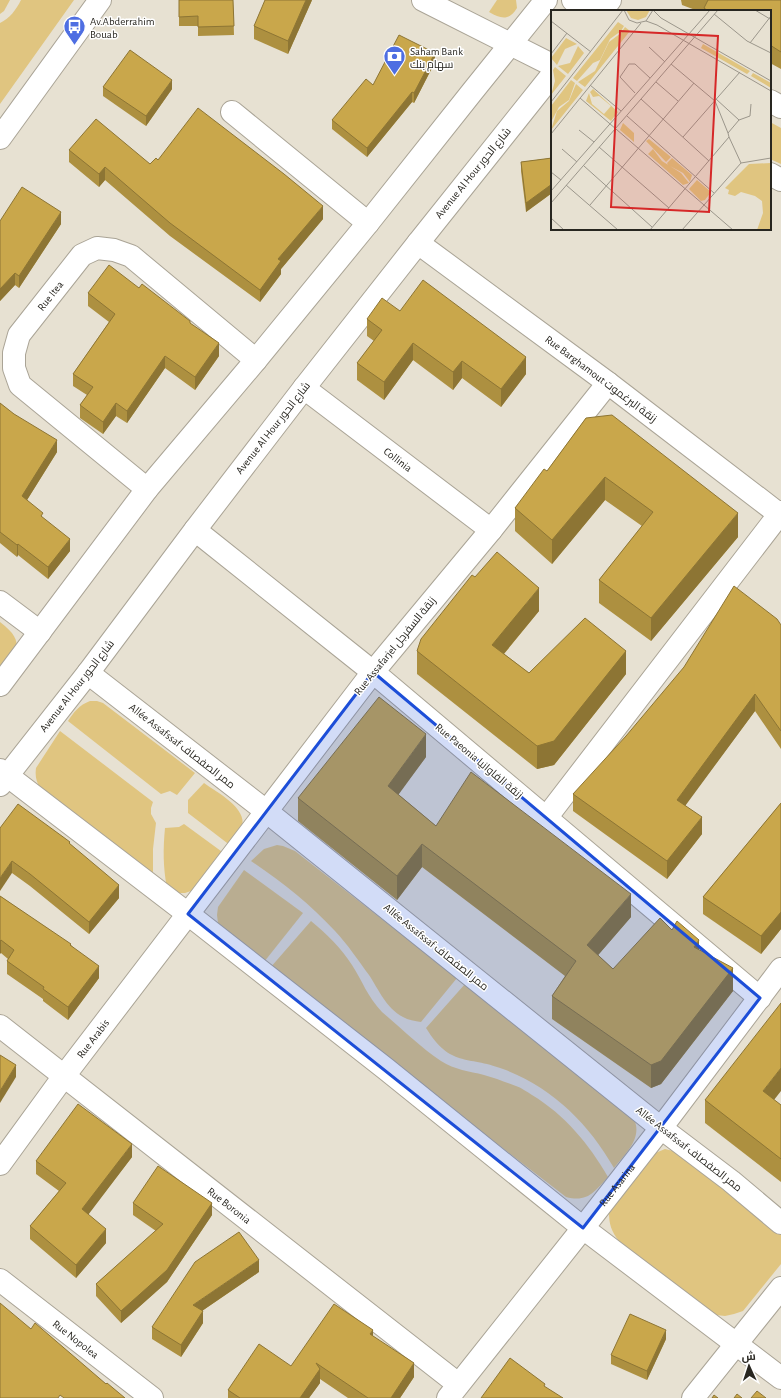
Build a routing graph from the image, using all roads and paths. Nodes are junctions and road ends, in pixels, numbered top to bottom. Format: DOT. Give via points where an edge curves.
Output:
graph roads {
  1 [pos="100,0"];
  2 [pos="423,0"];
  3 [pos="546,0"];
  4 [pos="573,0"];
  5 [pos="610,0"];
  6 [pos="594,10"];
  7 [pos="603,10"];
  8 [pos="510,44"];
  9 [pos="551,64"];
  10 [pos="551,76"];
  11 [pos="771,102"];
  12 [pos="781,107"];
  13 [pos="232,112"];
  14 [pos="0,138"];
  15 [pos="771,175"];
  16 [pos="781,180"];
  17 [pos="368,223"];
  18 [pos="418,242"];
  19 [pos="256,360"];
  20 [pos="608,383"];
  21 [pos="304,388"];
  22 [pos="147,489"];
  23 [pos="780,515"];
  24 [pos="195,530"];
  25 [pos="491,530"];
  26 [pos="0,602"];
  27 [pos="40,632"];
  28 [pos="373,672"];
  29 [pos="88,673"];
  30 [pos="0,685"];
  31 [pos="2,777"];
  32 [pos="266,811"];
  33 [pos="546,818"];
  34 [pos="188,914"];
  35 [pos="781,969"];
  36 [pos="760,998"];
  37 [pos="0,1026"];
  38 [pos="64,1076"];
  39 [pos="661,1128"];
  40 [pos="0,1164"];
  41 [pos="781,1223"];
  42 [pos="583,1228"];
  43 [pos="0,1280"];
  44 [pos="781,1288"];
  45 [pos="736,1343"];
  46 [pos="781,1378"];
  47 [pos="453,1391"];
  48 [pos="152,1398"];
  49 [pos="693,1398"];
  1 -- 14 [label="street"];
  2 -- 8 [label="street"];
  3 -- 8 [label="street"];
  4 -- 6 [label="street"];
  5 -- 7 [label="street"];
  8 -- 9 [label="street"];
  8 -- 17 [label="street"];
  10 -- 18 [label="street, Avenue Al Hour شارع الحور"];
  11 -- 12 [label="street"];
  13 -- 17 [label="street"];
  15 -- 16 [label="street"];
  17 -- 19 [label="street"];
  18 -- 20 [label="street, Rue Barghamout زنقة البرغموت"];
  18 -- 21 [label="street, Avenue Al Hour شارع الحور"];
  19 -- 22 [label="street"];
  19 -- 22 [label="street, Rue Itea" via="131,256 97,248 82,255 19,335 14,353 14,368 20,385"];
  20 -- 23 [label="street, Rue Barghamout زنقة البرغموت"];
  20 -- 25 [label="street, Rue Assafarjel زنقة السفرجل"];
  21 -- 24 [label="street, Avenue Al Hour شارع الحور"];
  21 -- 25 [label="street, Collinia"];
  22 -- 27 [label="street"];
  23 -- 33 [label="street"];
  24 -- 28 [label="street, Rue Paeonia زنقة الفاوانيا"];
  24 -- 29 [label="street, Avenue Al Hour شارع الحور"];
  25 -- 28 [label="street, Rue Assafarjel زنقة السفرجل"];
  26 -- 27 [label="street"];
  27 -- 30 [label="street"];
  28 -- 32 [label="street, Rue Assafarjel زنقة السفرجل"];
  28 -- 33 [label="street, Rue Paeonia زنقة الفاوانيا"];
  29 -- 31 [label="street, Avenue Al Hour شارع الحور"];
  29 -- 32 [label="street, Allée Assafssaf ممر الصفصاف"];
  31 -- 34 [label="street"];
  32 -- 34 [label="street, Rue Assafarjel زنقة السفرجل"];
  32 -- 39 [label="street, Allée Assafssaf ممر الصفصاف"];
  33 -- 36 [label="street, Rue Paeonia زنقة الفاوانيا"];
  34 -- 38 [label="street, Rue Arabis"];
  34 -- 42 [label="street"];
  35 -- 36 [label="street, Rue Asarina"];
  36 -- 39 [label="street, Rue Asarina"];
  37 -- 38 [label="street, Rue Boronia"];
  38 -- 40 [label="street, Rue Arabis"];
  38 -- 47 [label="street, Rue Boronia"];
  39 -- 41 [label="street, Allée Assafssaf ممر الصفصاف"];
  39 -- 42 [label="street, Rue Asarina"];
  42 -- 45 [label="street"];
  42 -- 47 [label="street, Rue Asarina"];
  43 -- 48 [label="street, Rue Nopolea"];
  44 -- 45 [label="street"];
  45 -- 46 [label="street"];
  45 -- 49 [label="street"];
}
